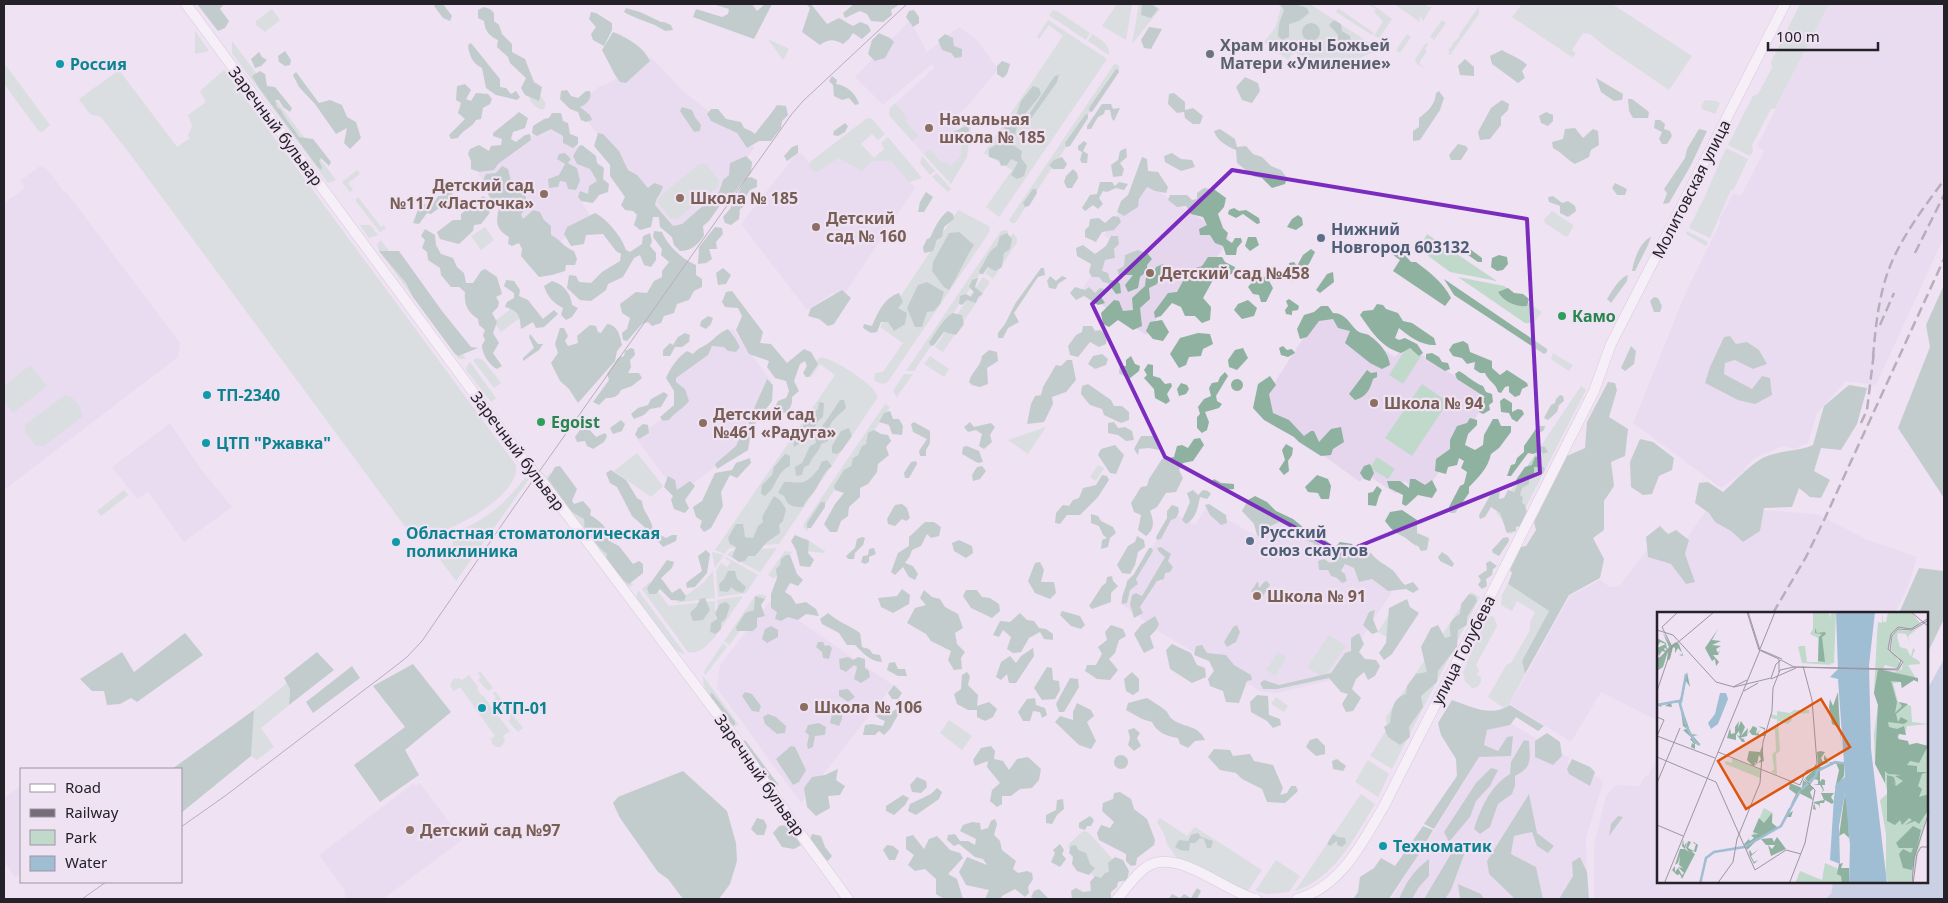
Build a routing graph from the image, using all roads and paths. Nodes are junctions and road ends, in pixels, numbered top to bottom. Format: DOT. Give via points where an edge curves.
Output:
graph roads {
  1 [pos="186,4"];
  2 [pos="1785,4"];
  3 [pos="1600,375"];
  4 [pos="848,899"];
  5 [pos="1117,899"];
  6 [pos="1256,899"];
  7 [pos="1297,899"];
  1 -- 4 [label="street, Заречный бульвар" via="525,462 728,728"];
  2 -- 3 [label="street, Молитовская улица" via="1611,344"];
  3 -- 7 [label="street, улица Голубева" via="1384,806 1339,874 1326,886"];
  5 -- 6 [label="street" via="1147,866 1164,861 1190,867 1232,891"];
}
